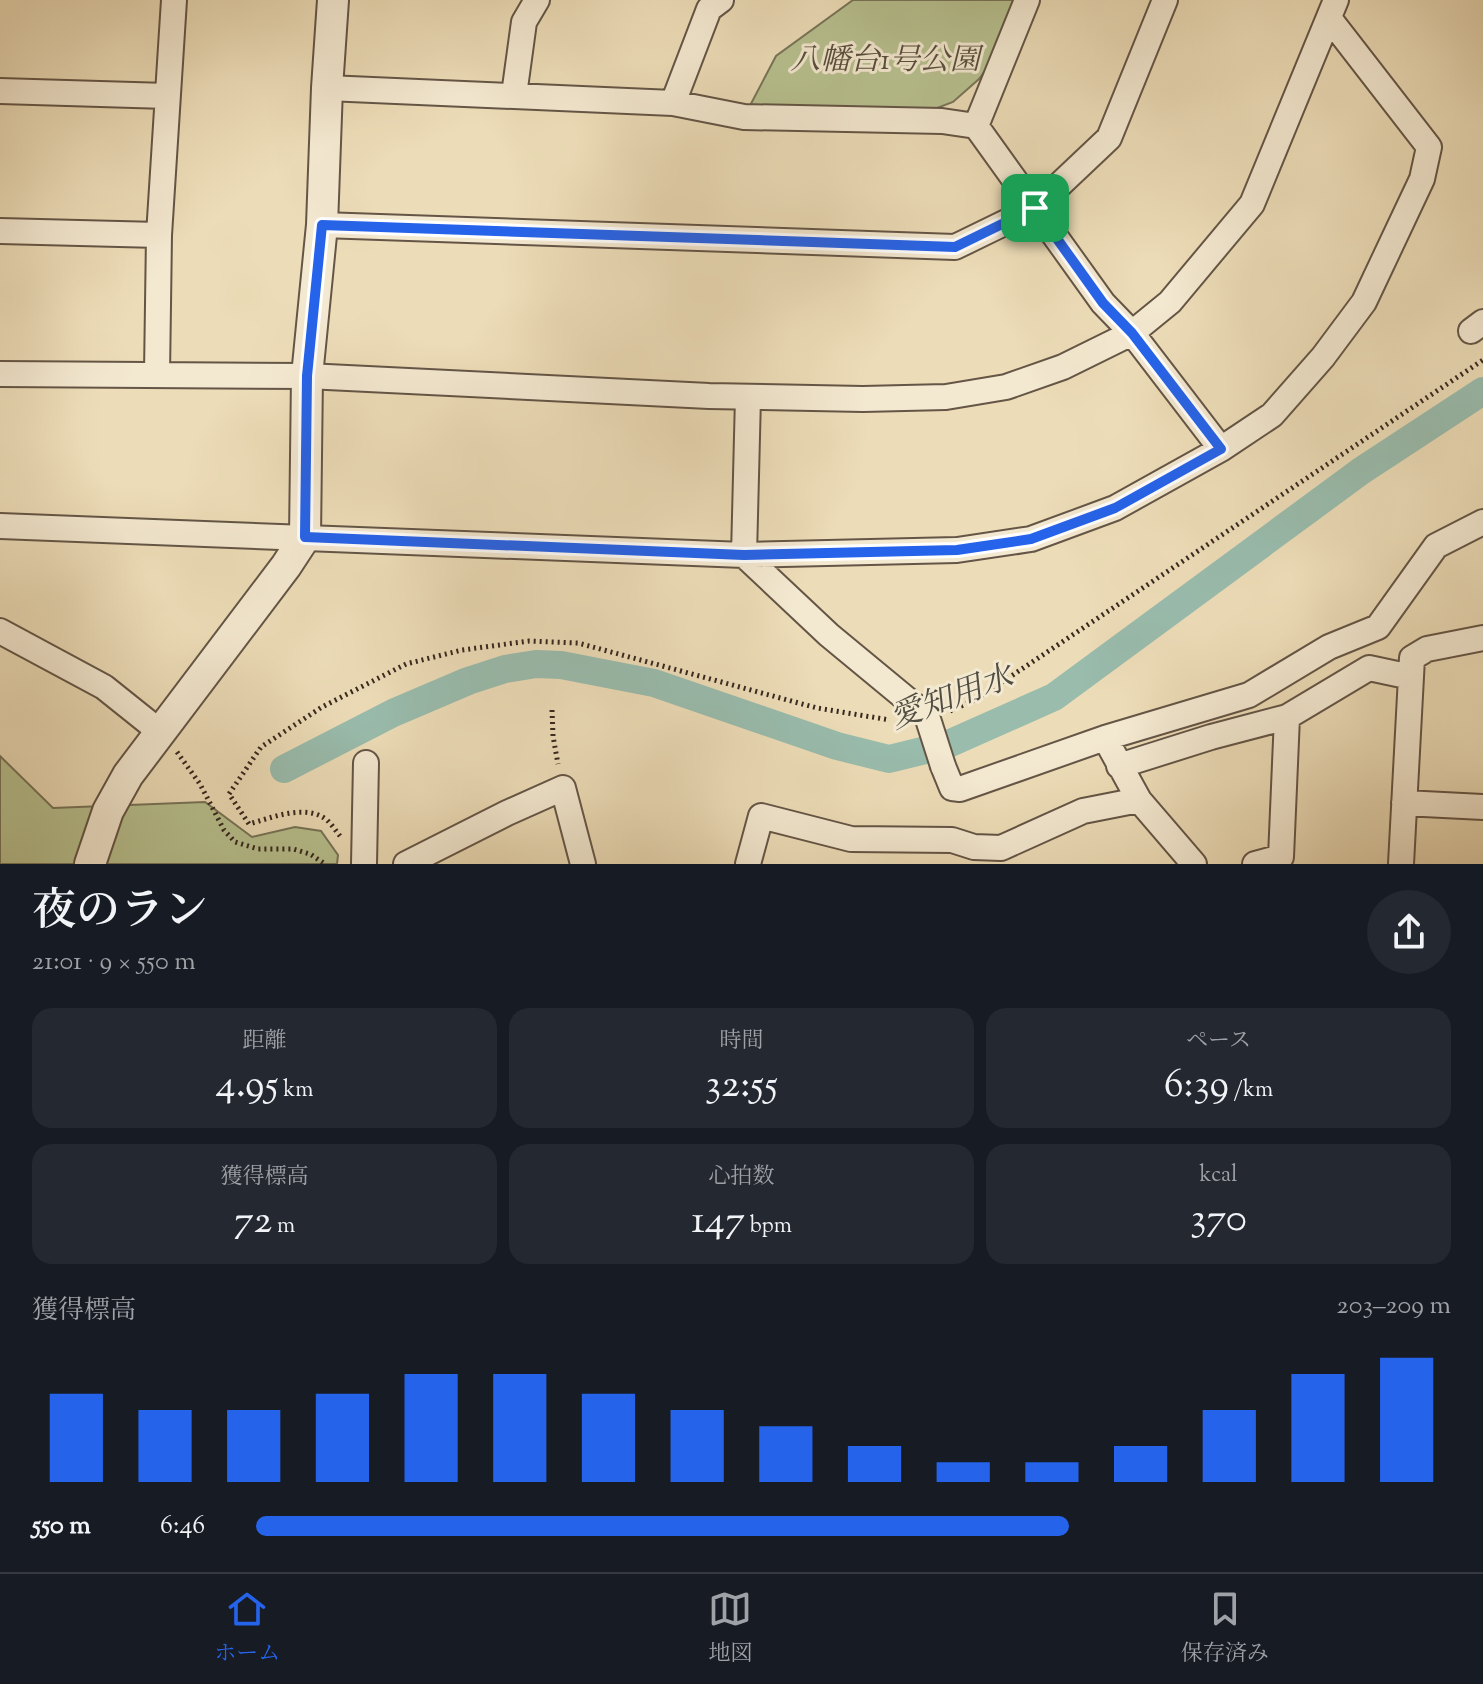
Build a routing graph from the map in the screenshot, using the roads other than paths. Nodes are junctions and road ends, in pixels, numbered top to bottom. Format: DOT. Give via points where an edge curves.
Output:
graph roads {
  1 [pos="174,0"];
  2 [pos="333,0"];
  3 [pos="537,0"];
  4 [pos="721,0"];
  5 [pos="1027,0"];
  6 [pos="1165,0"];
  7 [pos="1332,9"];
  8 [pos="327,88"];
  9 [pos="0,91"];
  10 [pos="514,95"];
  11 [pos="167,96"];
  12 [pos="673,103"];
  13 [pos="976,126"];
  14 [pos="1035,208"];
  15 [pos="322,225"];
  16 [pos="0,231"];
  17 [pos="159,235"];
  18 [pos="1132,333"];
  19 [pos="0,374"];
  20 [pos="157,374"];
  21 [pos="307,376"];
  22 [pos="748,397"];
  23 [pos="1221,449"];
  24 [pos="1483,522"];
  25 [pos="0,526"];
  26 [pos="305,537"];
  27 [pos="744,555"];
  28 [pos="0,631"];
  29 [pos="1483,638"];
  30 [pos="1411,677"];
  31 [pos="1287,717"];
  32 [pos="158,732"];
  33 [pos="1105,738"];
  34 [pos="366,763"];
  35 [pos="1119,766"];
  36 [pos="1139,800"];
  37 [pos="1404,803"];
  38 [pos="1483,807"];
  39 [pos="972,856"];
  40 [pos="90,864"];
  41 [pos="364,864"];
  42 [pos="406,864"];
  43 [pos="583,864"];
  44 [pos="748,864"];
  45 [pos="1194,864"];
  46 [pos="1255,864"];
  47 [pos="1401,864"];
  1 -- 11 [label="street"];
  2 -- 8 [label="street"];
  3 -- 10 [label="street" via="524,22"];
  4 -- 12 [label="street" via="709,9"];
  5 -- 13 [label="street"];
  6 -- 14 [label="street" via="1109,138"];
  7 -- 18 [label="street" via="1252,204 1170,302"];
  7 -- 23 [label="street" via="1429,147 1422,179 1364,302 1272,415"];
  8 -- 10 [label="street"];
  8 -- 15 [label="street"];
  9 -- 11 [label="street"];
  10 -- 12 [label="street"];
  11 -- 17 [label="street"];
  12 -- 13 [label="street" via="744,117"];
  13 -- 14 [label="street"];
  14 -- 15 [label="street" via="955,247"];
  14 -- 18 [label="street" via="1103,303"];
  15 -- 21 [label="street"];
  16 -- 17 [label="street"];
  17 -- 20 [label="street"];
  18 -- 22 [label="street" via="1063,367 1006,387 946,397"];
  18 -- 23 [label="street"];
  19 -- 20 [label="street"];
  20 -- 21 [label="street"];
  21 -- 22 [label="street"];
  21 -- 26 [label="street"];
  22 -- 27 [label="street"];
  23 -- 27 [label="street" via="1115,508 1031,539 957,550"];
  24 -- 33 [label="street" via="1436,546 1378,627 1329,647 1249,695"];
  25 -- 26 [label="street"];
  26 -- 27 [label="street"];
  26 -- 32 [label="street"];
  27 -- 33 [label="street, bridge" via="927,716 952,788"];
  28 -- 32 [label="street" via="104,687"];
  29 -- 30 [label="street" via="1427,649 1412,658"];
  30 -- 31 [label="street" via="1369,668"];
  30 -- 37 [label="street"];
  31 -- 35 [label="street"];
  31 -- 46 [label="street" via="1281,857"];
  32 -- 40 [label="street" via="108,811"];
  33 -- 35 [label="street"];
  34 -- 41 [label="street"];
  35 -- 36 [label="street"];
  36 -- 39 [label="street" via="1083,811"];
  36 -- 45 [label="street"];
  37 -- 38 [label="street"];
  37 -- 47 [label="street"];
  39 -- 44 [label="street" via="952,840 851,839 761,816"];
  42 -- 43 [label="street" via="563,788"];
}
